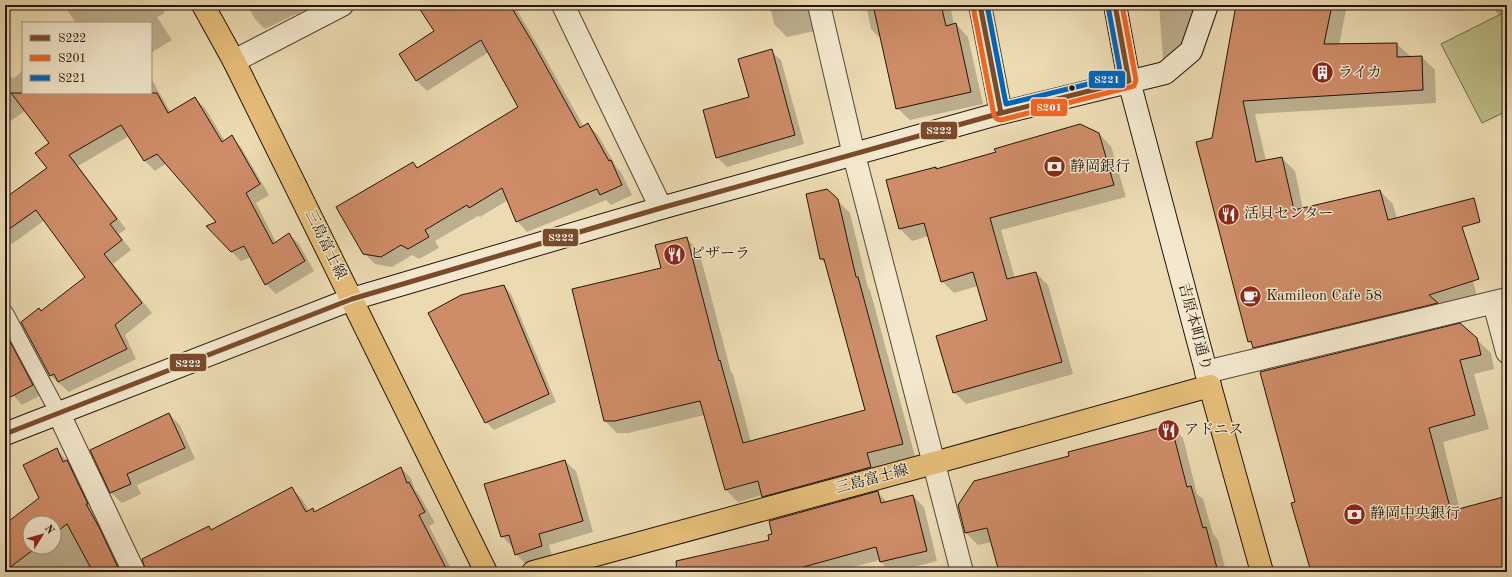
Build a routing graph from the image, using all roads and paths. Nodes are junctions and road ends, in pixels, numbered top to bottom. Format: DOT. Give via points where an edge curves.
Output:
graph roads {
  1 [pos="203,5"];
  2 [pos="342,5"];
  3 [pos="563,5"];
  4 [pos="819,5"];
  5 [pos="980,5"];
  6 [pos="1115,5"];
  7 [pos="1207,5"];
  8 [pos="234,61"];
  9 [pos="1129,80"];
  10 [pos="1001,113"];
  11 [pos="854,155"];
  12 [pos="661,208"];
  13 [pos="352,299"];
  14 [pos="1501,301"];
  15 [pos="5,313"];
  16 [pos="1507,352"];
  17 [pos="1208,379"];
  18 [pos="58,412"];
  19 [pos="5,434"];
  20 [pos="934,464"];
  21 [pos="134,572"];
  22 [pos="486,572"];
  23 [pos="533,572"];
  24 [pos="962,572"];
  25 [pos="1262,572"];
  1 -- 8 [label="main road, 三島富士線"];
  2 -- 8 [label="street"];
  3 -- 12 [label="street"];
  4 -- 11 [label="street"];
  5 -- 10 [label="street"];
  6 -- 9 [label="street, 吉原本町通り"];
  7 -- 9 [label="street" via="1191,51 1165,72"];
  8 -- 13 [label="main road, 三島富士線"];
  9 -- 10 [label="street"];
  9 -- 17 [label="street, 吉原本町通り"];
  10 -- 11 [label="street"];
  11 -- 12 [label="street"];
  11 -- 20 [label="street"];
  12 -- 13 [label="street"];
  13 -- 18 [label="street"];
  13 -- 22 [label="main road, 三島富士線"];
  14 -- 16 [label="street"];
  14 -- 17 [label="street"];
  15 -- 18 [label="lane"];
  17 -- 20 [label="main road, 三島富士線"];
  17 -- 25 [label="main road, 吉原本町通り"];
  18 -- 19 [label="street"];
  18 -- 21 [label="street"];
  20 -- 23 [label="main road, 三島富士線"];
  20 -- 24 [label="street"];
}
